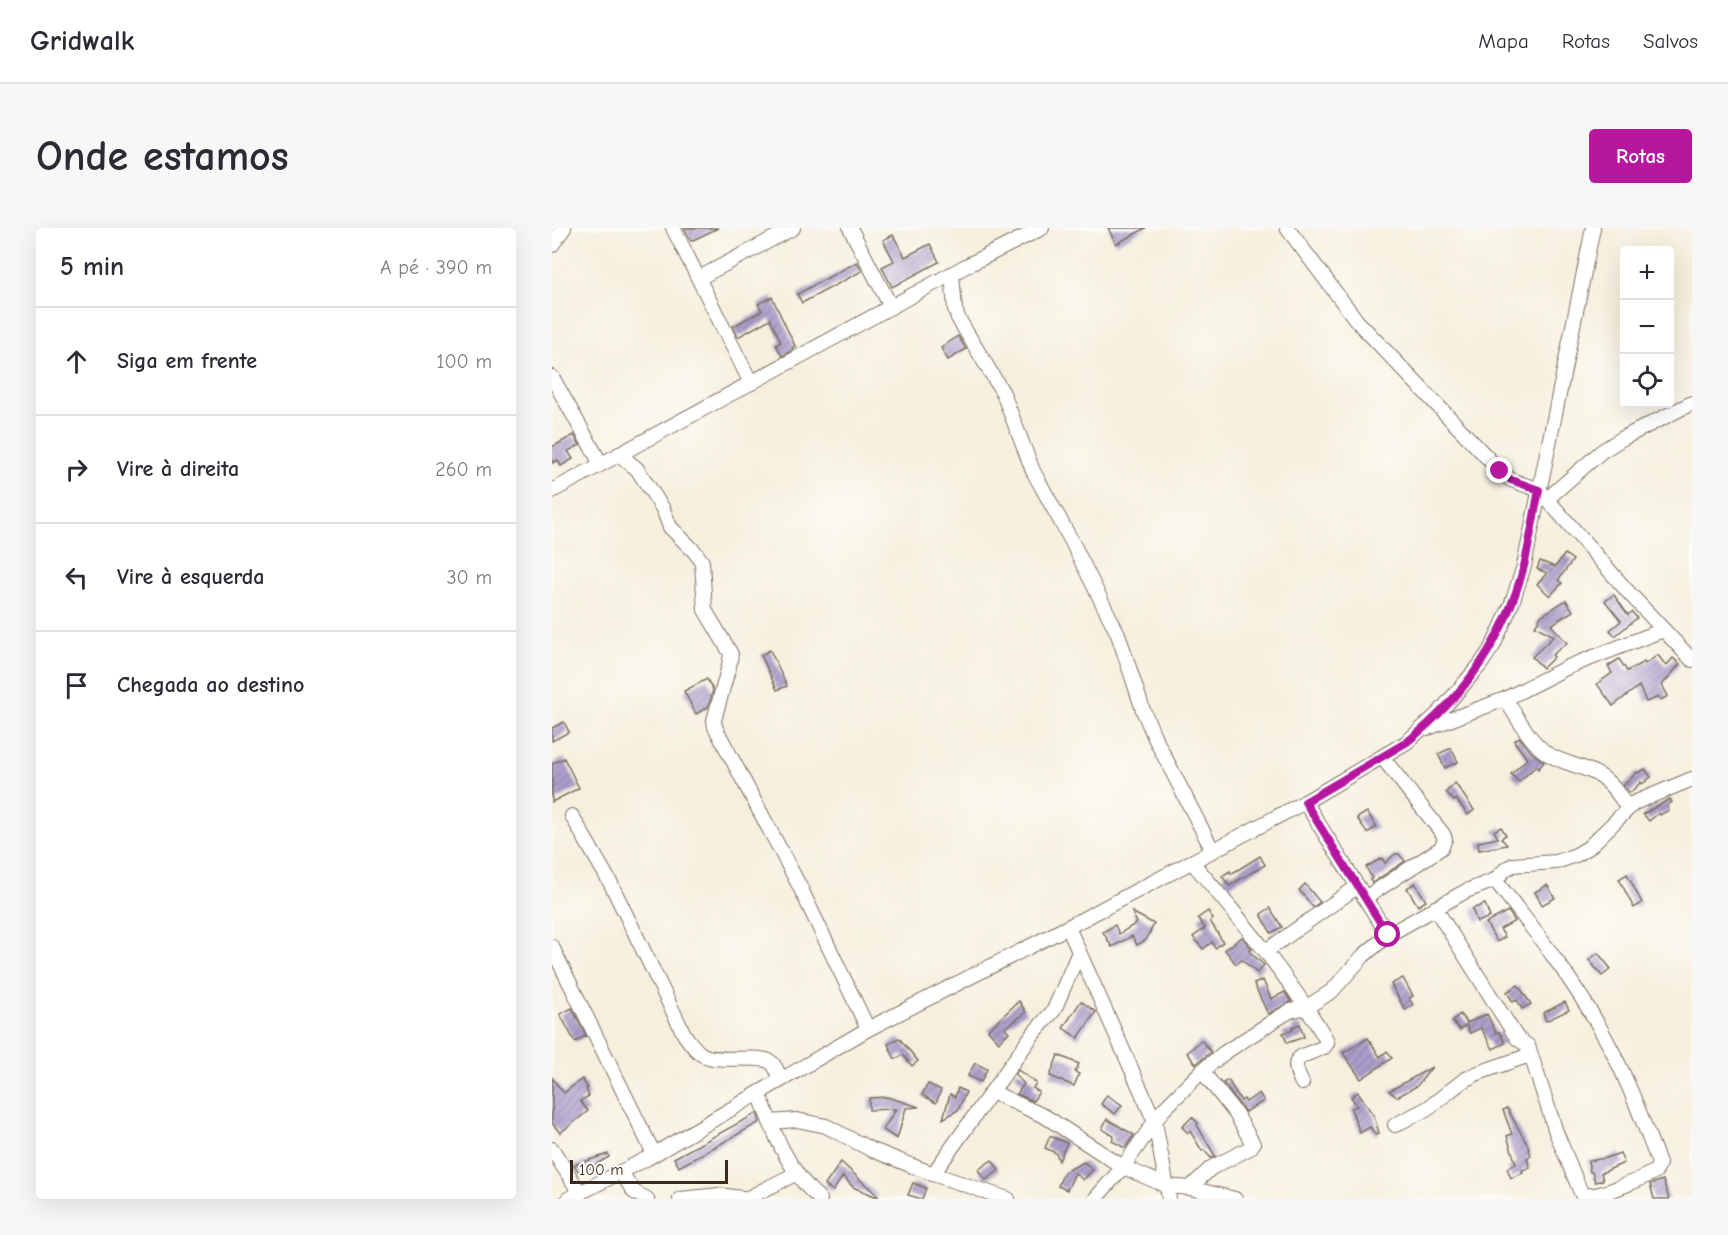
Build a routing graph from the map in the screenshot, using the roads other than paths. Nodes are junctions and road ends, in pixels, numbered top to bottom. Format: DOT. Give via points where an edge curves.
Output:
graph roads {
  1 [pos="564,228"];
  2 [pos="673,228"];
  3 [pos="793,228"];
  4 [pos="850,228"];
  5 [pos="1042,228"];
  6 [pos="1287,228"];
  7 [pos="1593,228"];
  8 [pos="552,245"];
  9 [pos="952,274"];
  10 [pos="699,278"];
  11 [pos="891,307"];
  12 [pos="552,377"];
  13 [pos="751,383"];
  14 [pos="1692,404"];
  15 [pos="619,454"];
  16 [pos="601,464"];
  17 [pos="552,491"];
  18 [pos="1543,494"];
  19 [pos="1663,630"];
  20 [pos="1692,660"];
  21 [pos="1505,699"];
  22 [pos="1421,731"];
  23 [pos="1382,757"];
  24 [pos="1692,779"];
  25 [pos="1305,802"];
  26 [pos="1628,808"];
  27 [pos="573,816"];
  28 [pos="1213,851"];
  29 [pos="1192,862"];
  30 [pos="1495,880"];
  31 [pos="1362,892"];
  32 [pos="1435,908"];
  33 [pos="1068,927"];
  34 [pos="1388,935"];
  35 [pos="552,947"];
  36 [pos="1266,951"];
  37 [pos="1079,952"];
  38 [pos="1307,1007"];
  39 [pos="868,1029"];
  40 [pos="1530,1055"];
  41 [pos="1202,1071"];
  42 [pos="782,1080"];
  43 [pos="1302,1083"];
  44 [pos="992,1092"];
  45 [pos="759,1093"];
  46 [pos="770,1122"];
  47 [pos="1155,1122"];
  48 [pos="1395,1125"];
  49 [pos="552,1149"];
  50 [pos="654,1154"];
  51 [pos="1123,1167"];
  52 [pos="621,1172"];
  53 [pos="795,1173"];
  54 [pos="933,1173"];
  55 [pos="1190,1188"];
  56 [pos="1168,1193"];
  57 [pos="574,1196"];
  58 [pos="748,1198"];
  59 [pos="647,1199"];
  60 [pos="681,1199"];
  61 [pos="820,1199"];
  62 [pos="1008,1199"];
  63 [pos="1095,1199"];
  64 [pos="1235,1199"];
  1 -- 8 [label="street"];
  2 -- 10 [label="street"];
  3 -- 10 [label="street"];
  4 -- 11 [label="street"];
  5 -- 9 [label="street"];
  6 -- 18 [label="street" via="1357,321 1485,456 1511,480"];
  7 -- 18 [label="street"];
  9 -- 11 [label="street"];
  9 -- 28 [label="street" via="958,318 1003,393 1033,471 1118,634 1154,736"];
  10 -- 13 [label="street"];
  11 -- 13 [label="street"];
  12 -- 16 [label="street"];
  13 -- 15 [label="street"];
  14 -- 18 [label="street" via="1623,438"];
  15 -- 16 [label="street"];
  15 -- 39 [label="street" via="637,469 670,527 702,562 705,610 731,654 715,727 799,885"];
  16 -- 17 [label="street"];
  18 -- 19 [label="street"];
  18 -- 22 [label="street" via="1512,603 1493,646"];
  19 -- 20 [label="street"];
  19 -- 21 [label="street" via="1568,667"];
  21 -- 22 [label="street"];
  21 -- 26 [label="street" via="1543,751 1601,776"];
  22 -- 23 [label="street"];
  23 -- 25 [label="street"];
  23 -- 31 [label="street" via="1445,839 1441,848"];
  24 -- 26 [label="street"];
  25 -- 28 [label="street"];
  25 -- 31 [label="street"];
  26 -- 30 [label="street" via="1576,855 1556,862 1513,865"];
  27 -- 42 [label="street" via="693,1047 718,1059 765,1060 773,1063"];
  28 -- 29 [label="street"];
  29 -- 33 [label="street"];
  29 -- 36 [label="street"];
  30 -- 32 [label="street"];
  30 -- 40 [label="street" via="1535,930 1607,1040 1659,1163 1656,1171 1628,1186 1582,1195"];
  31 -- 34 [label="street"];
  31 -- 36 [label="street"];
  32 -- 34 [label="street"];
  32 -- 40 [label="street"];
  33 -- 37 [label="street"];
  33 -- 39 [label="street"];
  34 -- 38 [label="street" via="1332,991"];
  35 -- 50 [label="street"];
  36 -- 38 [label="street"];
  37 -- 44 [label="street" via="1054,1010"];
  37 -- 47 [label="street"];
  38 -- 41 [label="street" via="1284,1014"];
  38 -- 43 [label="street" via="1327,1043 1294,1064"];
  39 -- 42 [label="street"];
  40 -- 48 [label="street" via="1471,1077 1428,1108"];
  41 -- 47 [label="street"];
  41 -- 55 [label="street" via="1236,1114 1252,1144 1204,1173"];
  42 -- 45 [label="street"];
  44 -- 51 [label="street" via="1046,1117"];
  44 -- 54 [label="street"];
  45 -- 46 [label="street"];
  45 -- 50 [label="street"];
  46 -- 53 [label="street"];
  46 -- 54 [label="street" via="797,1120 826,1125 870,1149"];
  47 -- 51 [label="street"];
  47 -- 56 [label="street"];
  49 -- 57 [label="street"];
  50 -- 52 [label="street"];
  51 -- 56 [label="street"];
  51 -- 63 [label="street"];
  52 -- 57 [label="street"];
  52 -- 59 [label="street" via="634,1192"];
  53 -- 58 [label="street"];
  53 -- 61 [label="street"];
  54 -- 62 [label="street"];
  55 -- 56 [label="street"];
  55 -- 64 [label="street"];
  58 -- 60 [label="street" via="719,1195"];
}
